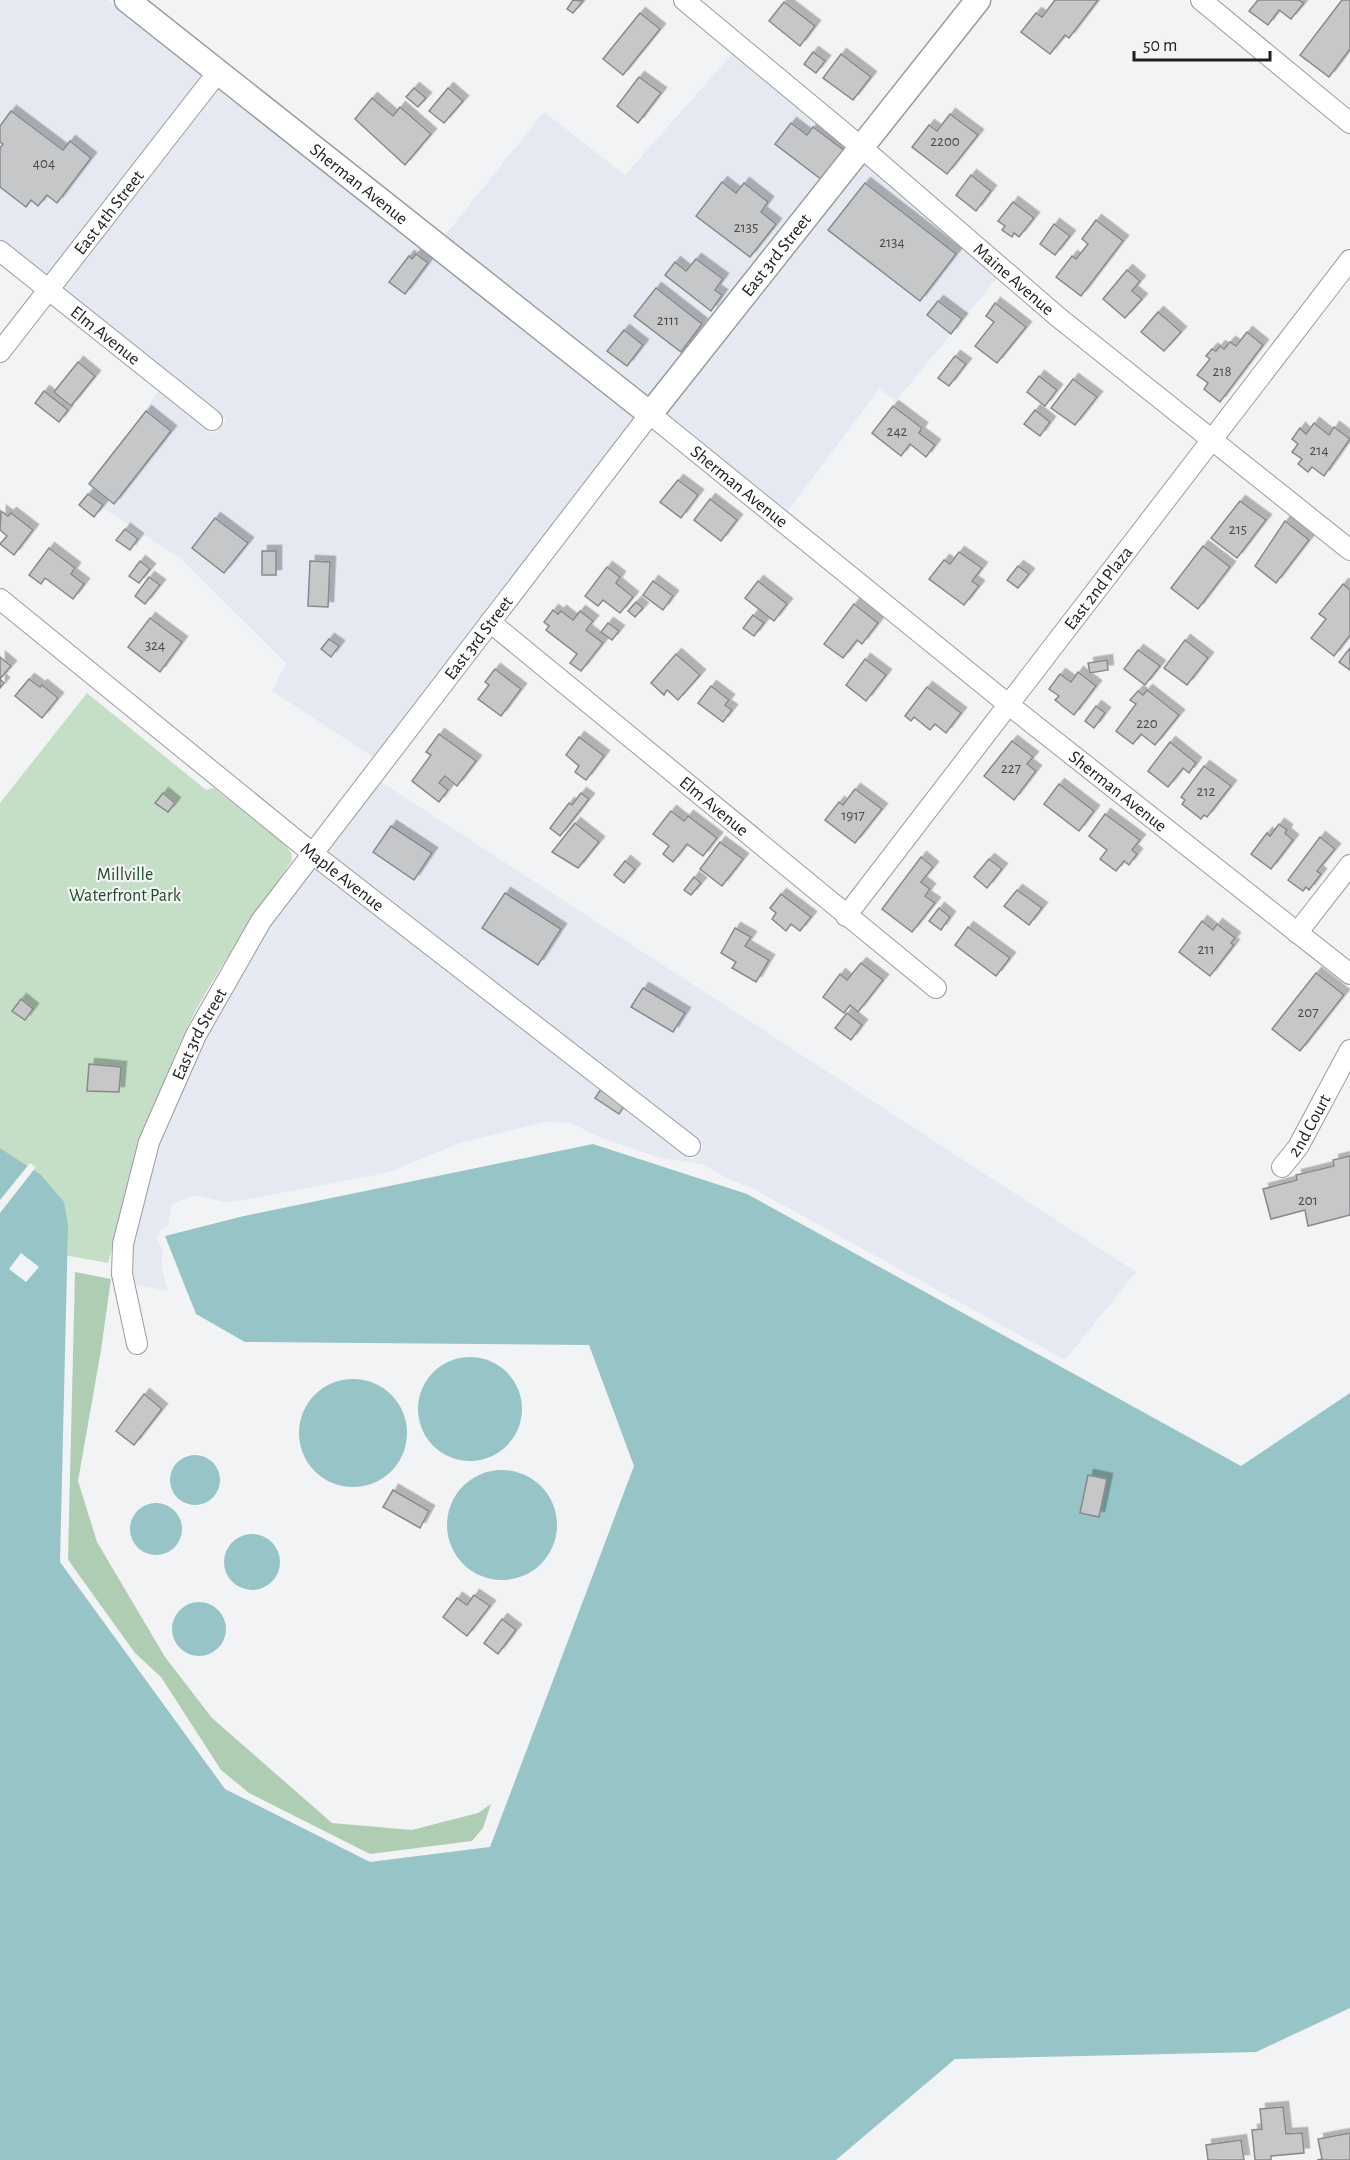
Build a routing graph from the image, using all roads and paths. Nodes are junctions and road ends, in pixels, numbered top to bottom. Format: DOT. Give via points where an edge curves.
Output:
graph roads {
  1 [pos="127,0"];
  2 [pos="684,0"];
  3 [pos="978,0"];
  4 [pos="1201,0"];
  5 [pos="219,72"];
  6 [pos="1350,123"];
  7 [pos="861,147"];
  8 [pos="0,250"];
  9 [pos="1350,260"];
  10 [pos="49,290"];
  11 [pos="0,352"];
  12 [pos="650,414"];
  13 [pos="212,420"];
  14 [pos="1211,439"];
  15 [pos="1350,550"];
  16 [pos="0,599"];
  17 [pos="490,622"];
  18 [pos="1010,705"];
  19 [pos="312,854"];
  20 [pos="1350,865"];
  21 [pos="846,915"];
  22 [pos="1297,933"];
  23 [pos="1350,974"];
  24 [pos="936,988"];
  25 [pos="1350,1050"];
  26 [pos="690,1146"];
  27 [pos="1282,1167"];
  28 [pos="137,1344"];
  1 -- 5 [label="street, Sherman Avenue"];
  2 -- 7 [label="street, Maine Avenue"];
  3 -- 7 [label="street, East 3rd Street"];
  4 -- 6 [label="street"];
  5 -- 10 [label="street, East 4th Street"];
  5 -- 12 [label="street, Sherman Avenue"];
  7 -- 12 [label="street, East 3rd Street"];
  7 -- 14 [label="street, Maine Avenue" via="1058,317"];
  8 -- 10 [label="street, Elm Avenue"];
  9 -- 14 [label="street, East 2nd Plaza"];
  10 -- 11 [label="street, East 4th Street"];
  10 -- 13 [label="street, Elm Avenue"];
  12 -- 17 [label="street, East 3rd Street"];
  12 -- 18 [label="street, Sherman Avenue"];
  14 -- 15 [label="street, Maine Avenue"];
  14 -- 18 [label="street, East 2nd Plaza"];
  16 -- 19 [label="street, Maple Avenue"];
  17 -- 19 [label="street, East 3rd Street"];
  17 -- 21 [label="street, Elm Avenue"];
  18 -- 21 [label="street, East 2nd Plaza"];
  18 -- 22 [label="street, Sherman Avenue"];
  19 -- 26 [label="street, Maple Avenue"];
  19 -- 28 [label="street, East 3rd Street" via="243,950 196,1035 149,1142 123,1244 122,1274"];
  20 -- 22 [label="street"];
  21 -- 24 [label="street, Elm Avenue"];
  22 -- 23 [label="street, Sherman Avenue"];
  25 -- 27 [label="street, 2nd Court" via="1298,1147"];
}
